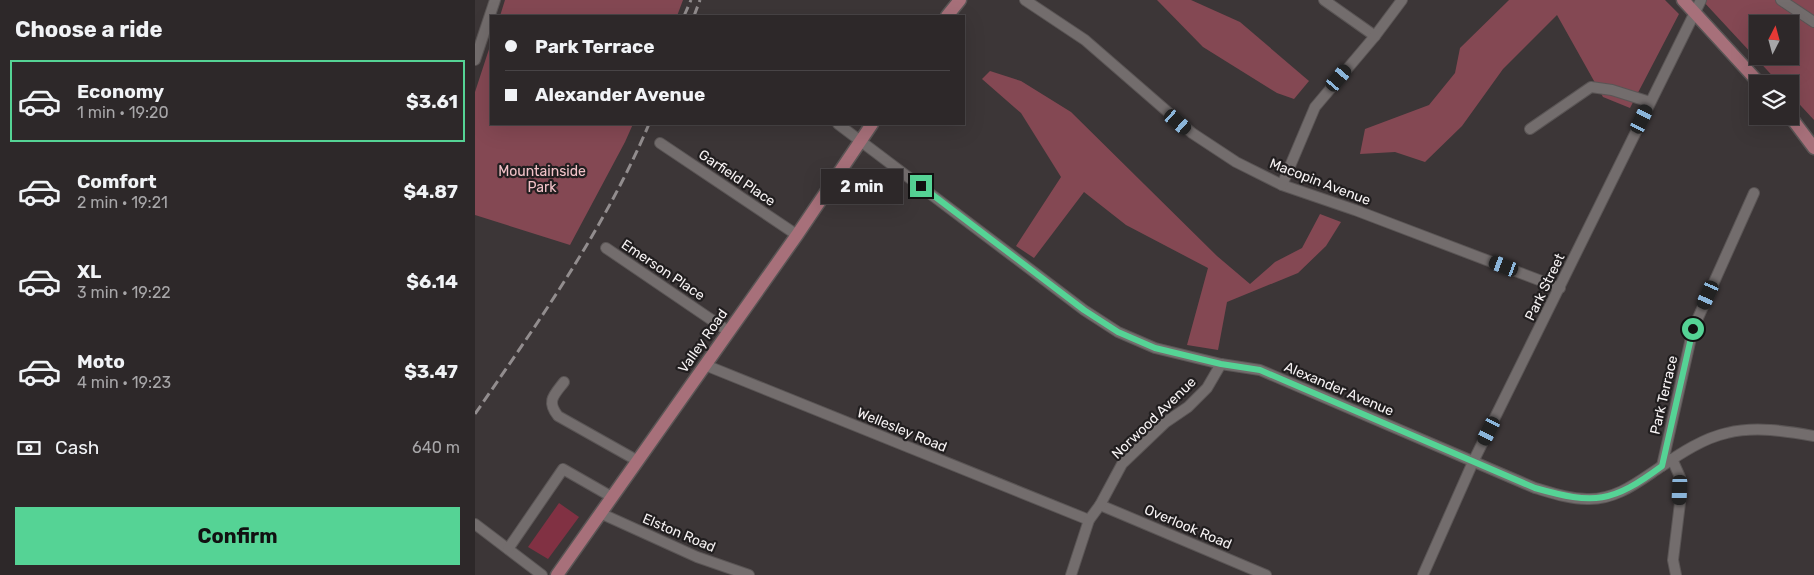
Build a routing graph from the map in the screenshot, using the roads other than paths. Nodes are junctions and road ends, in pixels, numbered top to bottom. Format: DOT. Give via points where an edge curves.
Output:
graph roads {
  1 [pos="495,0"];
  2 [pos="960,0"];
  3 [pos="1025,0"];
  4 [pos="1324,0"];
  5 [pos="1402,0"];
  6 [pos="1683,0"];
  7 [pos="1701,0"];
  8 [pos="1787,2"];
  9 [pos="1695,12"];
  10 [pos="948,15"];
  11 [pos="1814,22"];
  12 [pos="1375,36"];
  13 [pos="475,60"];
  14 [pos="1752,75"];
  15 [pos="1650,102"];
  16 [pos="840,125"];
  17 [pos="871,125"];
  18 [pos="1796,125"];
  19 [pos="1530,129"];
  20 [pos="861,140"];
  21 [pos="660,143"];
  22 [pos="1813,148"];
  23 [pos="1283,185"];
  24 [pos="1754,193"];
  25 [pos="797,235"];
  26 [pos="606,248"];
  27 [pos="1560,288"];
  28 [pos="728,331"];
  29 [pos="1221,364"];
  30 [pos="705,365"];
  31 [pos="564,382"];
  32 [pos="1814,436"];
  33 [pos="639,460"];
  34 [pos="1672,460"];
  35 [pos="1473,462"];
  36 [pos="1662,466"];
  37 [pos="612,497"];
  38 [pos="1100,505"];
  39 [pos="600,513"];
  40 [pos="1089,520"];
  41 [pos="475,524"];
  42 [pos="509,550"];
  43 [pos="541,575"];
  44 [pos="557,575"];
  45 [pos="749,575"];
  46 [pos="1071,575"];
  47 [pos="1266,575"];
  48 [pos="1423,575"];
  49 [pos="1676,575"];
  1 -- 13 [label="street"];
  2 -- 10 [label="main road"];
  3 -- 23 [label="street, Macopin Avenue" via="1085,40 1192,133 1236,162"];
  4 -- 12 [label="street"];
  5 -- 12 [label="street"];
  6 -- 9 [label="main road"];
  7 -- 9 [label="street, Park Street"];
  8 -- 11 [label="street"];
  9 -- 14 [label="main road"];
  9 -- 15 [label="street, Park Street"];
  12 -- 23 [label="street" via="1315,107"];
  15 -- 19 [label="street" via="1591,87"];
  15 -- 27 [label="street, Park Street"];
  16 -- 20 [label="street, Alexander Avenue"];
  17 -- 20 [label="main road, Valley Road"];
  18 -- 22 [label="main road"];
  20 -- 25 [label="main road, Valley Road"];
  20 -- 29 [label="street, Alexander Avenue" via="1084,310 1118,332 1155,348"];
  21 -- 25 [label="street, Garfield Place"];
  23 -- 27 [label="street, Macopin Avenue"];
  24 -- 36 [label="street, Park Terrace" via="1693,329"];
  25 -- 28 [label="main road, Valley Road"];
  26 -- 28 [label="street, Emerson Place"];
  27 -- 35 [label="street, Park Street"];
  28 -- 30 [label="main road, Valley Road"];
  29 -- 35 [label="street, Alexander Avenue" via="1260,370"];
  29 -- 38 [label="street, Norwood Avenue" via="1207,388 1122,464"];
  30 -- 33 [label="main road, Valley Road"];
  30 -- 40 [label="street, Wellesley Road"];
  31 -- 33 [label="street" via="551,404 558,416"];
  32 -- 34 [label="street, Alexander Avenue" via="1777,430 1727,432"];
  33 -- 37 [label="main road, Valley Road"];
  34 -- 36 [label="street, Alexander Avenue"];
  34 -- 49 [label="street" via="1680,477 1673,560"];
  35 -- 36 [label="street, Alexander Avenue" via="1535,488 1588,499 1624,491"];
  35 -- 48 [label="street, Park Street"];
  37 -- 39 [label="main road, Valley Road"];
  37 -- 42 [label="street" via="563,469"];
  38 -- 40 [label="street, Norwood Avenue"];
  38 -- 47 [label="street, Overlook Road"];
  39 -- 44 [label="main road, Valley Road"];
  39 -- 45 [label="street, Elston Road" via="697,557"];
  40 -- 46 [label="street, Norwood Avenue"];
  41 -- 42 [label="street"];
  42 -- 43 [label="street"];
}
